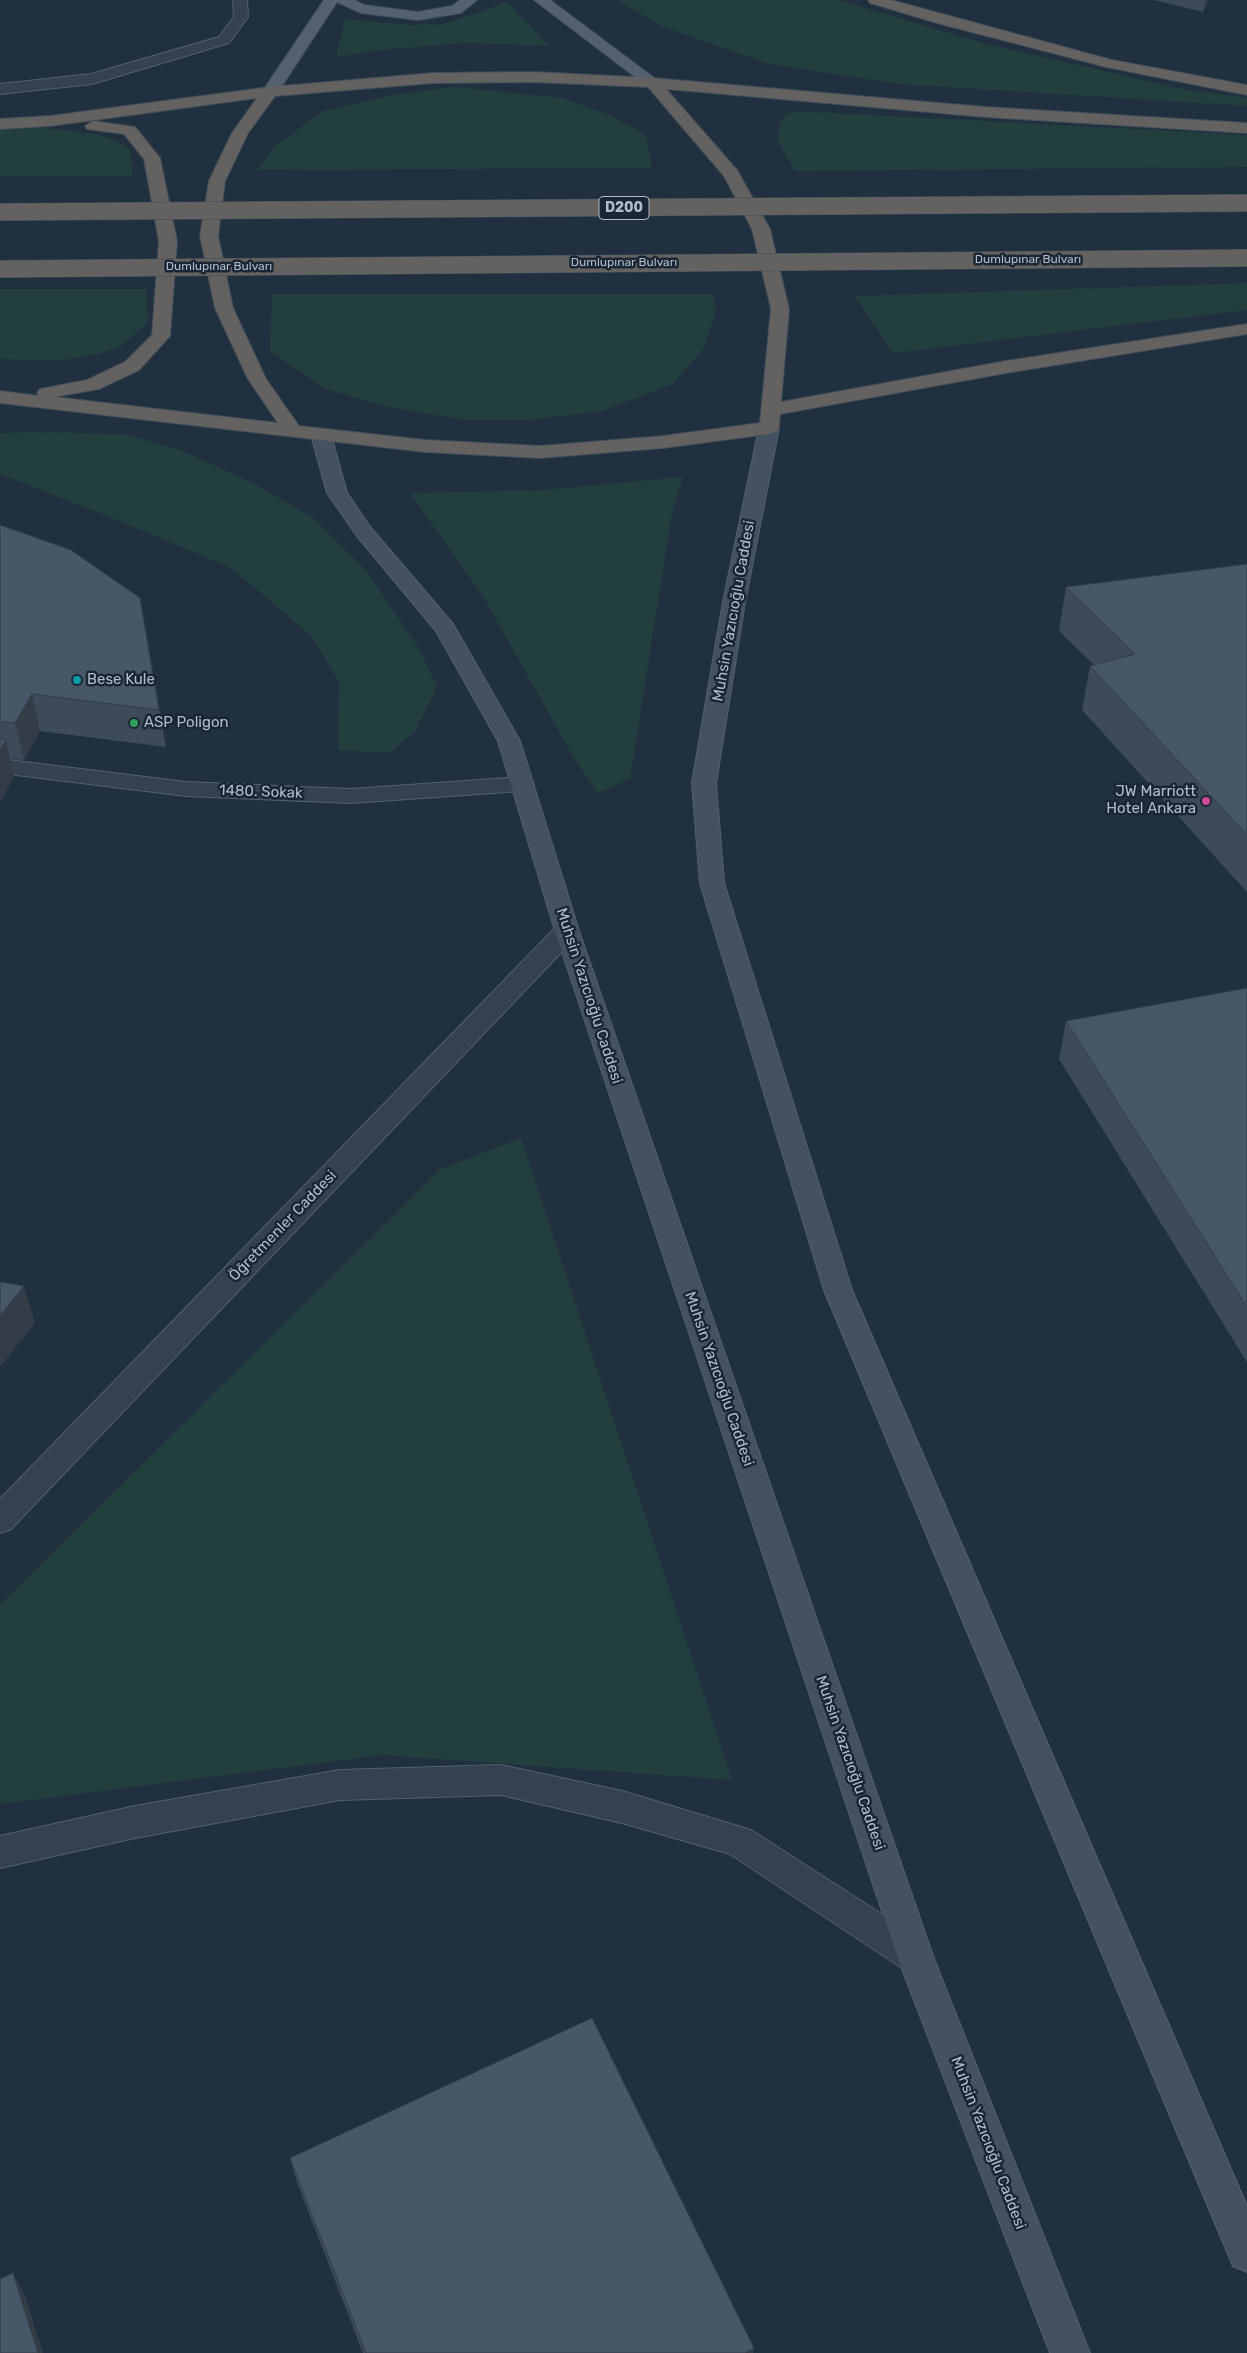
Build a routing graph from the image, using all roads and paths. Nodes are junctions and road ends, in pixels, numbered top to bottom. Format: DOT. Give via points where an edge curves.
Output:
graph roads {
  1 [pos="240,0"];
  2 [pos="331,0"];
  3 [pos="343,0"];
  4 [pos="470,0"];
  5 [pos="541,0"];
  6 [pos="875,0"];
  7 [pos="653,83"];
  8 [pos="0,89"];
  9 [pos="1247,90"];
  10 [pos="270,92"];
  11 [pos="50,121"];
  12 [pos="0,124"];
  13 [pos="1247,128"];
  14 [pos="1247,204"];
  15 [pos="0,212"];
  16 [pos="1247,258"];
  17 [pos="0,269"];
  18 [pos="1247,329"];
  19 [pos="0,397"];
  20 [pos="21,398"];
  21 [pos="770,419"];
  22 [pos="294,432"];
  23 [pos="321,435"];
  24 [pos="0,766"];
  25 [pos="522,784"];
  26 [pos="567,931"];
  27 [pos="0,1520"];
  28 [pos="0,1852"];
  29 [pos="915,1956"];
  30 [pos="1247,2252"];
  31 [pos="1070,2353"];
  1 -- 8 [label="street" via="242,16 224,40 92,79"];
  2 -- 10 [label="main road"];
  3 -- 4 [label="main road" via="361,9 418,16 456,10"];
  5 -- 7 [label="main road"];
  6 -- 9 [label="highway" via="1111,64"];
  7 -- 10 [label="highway" via="433,78"];
  7 -- 13 [label="highway" via="985,112"];
  7 -- 21 [label="highway" via="731,174 761,229 780,309"];
  10 -- 11 [label="highway"];
  10 -- 22 [label="highway" via="240,133 216,181 209,236 224,308 257,379"];
  11 -- 12 [label="highway"];
  11 -- 20 [label="highway" via="129,130 152,158 168,241 161,336 132,366 92,385"];
  14 -- 15 [label="highway, D200, bridge"];
  16 -- 17 [label="highway, Dumlupınar Bulvarı, bridge"];
  18 -- 21 [label="highway" via="1006,367"];
  19 -- 20 [label="highway"];
  20 -- 22 [label="highway"];
  21 -- 23 [label="highway" via="664,442 540,452 425,446"];
  21 -- 30 [label="main road, Muhsin Yazıcıoğlu Caddesi" via="734,602 704,783 712,883 838,1290"];
  22 -- 23 [label="highway"];
  23 -- 25 [label="main road, Muhsin Yazıcıoğlu Caddesi" via="337,493 364,532 445,629 509,740"];
  24 -- 25 [label="street, 1480. Sokak" via="186,788 351,796"];
  25 -- 26 [label="main road, Muhsin Yazıcıoğlu Caddesi"];
  26 -- 27 [label="street, Öğretmenler Caddesi"];
  26 -- 29 [label="main road, Muhsin Yazıcıoğlu Caddesi"];
  28 -- 29 [label="street" via="135,1822 340,1785 501,1780 622,1807 739,1841"];
  29 -- 31 [label="main road, Muhsin Yazıcıoğlu Caddesi"];
}
